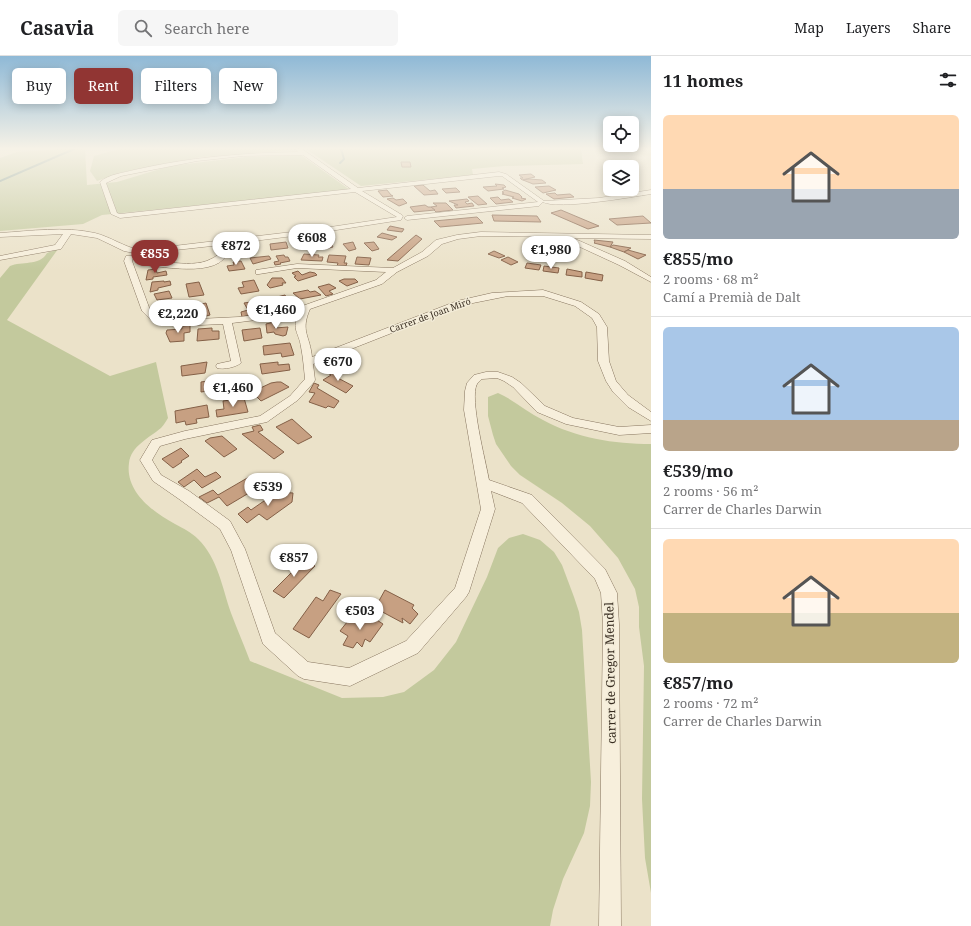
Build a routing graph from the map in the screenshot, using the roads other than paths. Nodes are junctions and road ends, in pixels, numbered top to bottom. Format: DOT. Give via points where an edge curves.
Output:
graph roads {
  1 [pos="105,190"];
  2 [pos="350,190"];
  3 [pos="356,190"];
  4 [pos="524,190"];
  5 [pos="651,192"];
  6 [pos="651,199"];
  7 [pos="563,202"];
  8 [pos="542,203"];
  9 [pos="402,218"];
  10 [pos="65,233"];
  11 [pos="559,235"];
  12 [pos="0,236"];
  13 [pos="651,237"];
  14 [pos="225,242"];
  15 [pos="115,244"];
  16 [pos="143,256"];
  17 [pos="129,257"];
  18 [pos="0,258"];
  19 [pos="394,270"];
  20 [pos="259,272"];
  21 [pos="136,280"];
  22 [pos="651,280"];
  23 [pos="306,307"];
  24 [pos="227,321"];
  25 [pos="309,362"];
  26 [pos="221,366"];
  27 [pos="651,417"];
  28 [pos="651,429"];
  29 [pos="483,483"];
  30 [pos="610,926"];
  1 -- 2 [label="street" via="114,214 120,216"];
  3 -- 9 [label="street"];
  4 -- 8 [label="street"];
  5 -- 7 [label="street"];
  6 -- 7 [label="street"];
  7 -- 8 [label="street"];
  8 -- 9 [label="street"];
  9 -- 14 [label="street"];
  10 -- 12 [label="street"];
  10 -- 15 [label="street" via="91,234"];
  10 -- 18 [label="street" via="58,247"];
  11 -- 13 [label="street"];
  11 -- 19 [label="street" via="481,234 455,238 439,242 425,254"];
  11 -- 22 [label="street" via="622,262"];
  14 -- 16 [label="street"];
  14 -- 16 [label="street" via="226,250 221,257 199,267 185,268 159,264"];
  15 -- 16 [label="street"];
  15 -- 17 [label="street"];
  16 -- 17 [label="street" via="138,260"];
  16 -- 21 [label="street"];
  17 -- 21 [label="street" via="128,261"];
  19 -- 20 [label="street" via="297,266"];
  19 -- 23 [label="street" via="379,282"];
  21 -- 24 [label="street" via="146,311 156,320 177,323"];
  23 -- 24 [label="street" via="289,313"];
  23 -- 25 [label="street" via="301,318 300,332 306,345"];
  24 -- 26 [label="street" via="236,363"];
  25 -- 27 [label="street, Carrer de Joan Miró" via="455,304 480,297 511,293 542,293 590,310 600,321 604,336 604,367 610,380 618,393"];
  25 -- 29 [label="street" via="310,380 294,398 263,419 156,443 146,460 157,478 225,525 238,549 269,638 304,670 350,676 412,647 461,592 488,510"];
  28 -- 29 [label="street" via="619,431 570,421 541,409 517,385 498,375 486,374 472,383 470,391 470,410"];
  29 -- 30 [label="street, carrer de Gregor Mendel" via="527,499 600,574 609,593"];
}
